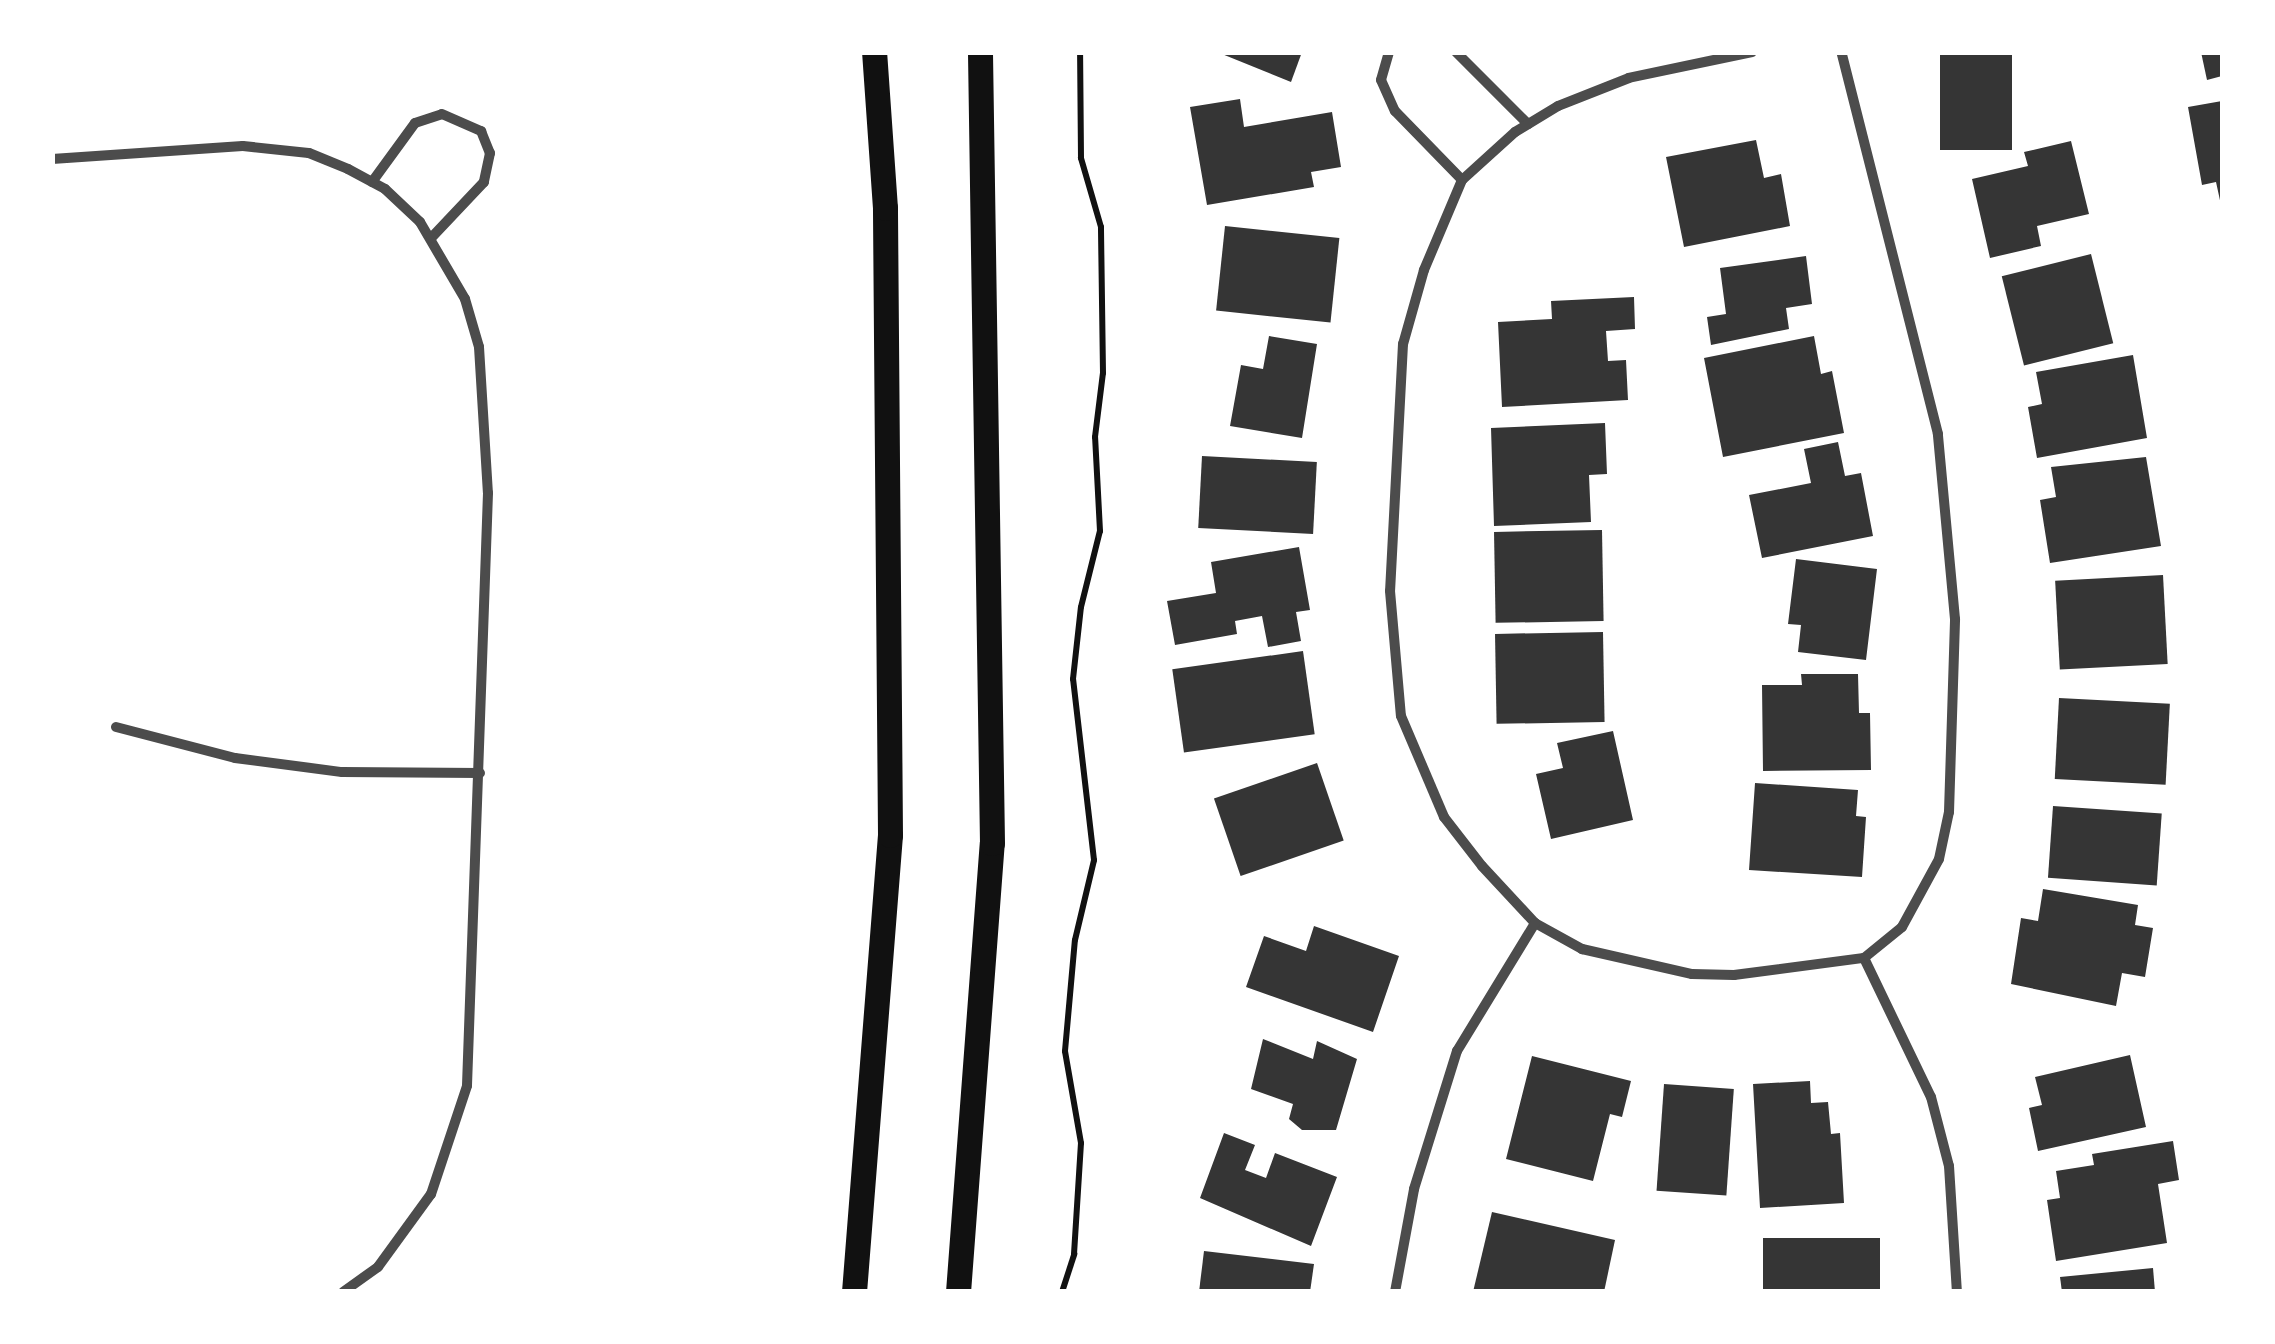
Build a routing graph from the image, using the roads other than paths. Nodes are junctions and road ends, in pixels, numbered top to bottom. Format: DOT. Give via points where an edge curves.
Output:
graph roads {
  1 [pos="874,52"];
  2 [pos="980,52"];
  3 [pos="1389,52"];
  4 [pos="1456,52"];
  5 [pos="1752,52"];
  6 [pos="1841,52"];
  7 [pos="1528,124"];
  8 [pos="52,159"];
  9 [pos="1462,180"];
  10 [pos="372,182"];
  11 [pos="431,238"];
  12 [pos="116,727"];
  13 [pos="480,773"];
  14 [pos="1535,922"];
  15 [pos="1864,958"];
  16 [pos="342,1292"];
  17 [pos="854,1292"];
  18 [pos="958,1292"];
  19 [pos="1395,1292"];
  20 [pos="1956,1292"];
  1 -- 17 [label="main road" via="886,208 890,835"];
  2 -- 18 [label="main road" via="992,844"];
  3 -- 9 [label="street" via="1382,80 1394,112"];
  4 -- 7 [label="street"];
  5 -- 7 [label="street" via="1629,78"];
  6 -- 15 [label="street" via="1934,417 1955,619 1956,726 1940,859 1902,926"];
  7 -- 9 [label="street"];
  8 -- 10 [label="street" via="243,146 309,154"];
  9 -- 14 [label="street" via="1424,270 1403,344 1391,656 1401,716 1444,817"];
  10 -- 11 [label="street"];
  10 -- 11 [label="street" via="415,123 442,114 480,130 490,153 484,182"];
  11 -- 13 [label="street" via="466,299 487,419"];
  12 -- 13 [label="street" via="236,758 324,770"];
  13 -- 16 [label="street" via="474,1008 456,1134 431,1194 378,1267"];
  14 -- 15 [label="street" via="1582,949 1692,974 1787,972"];
  14 -- 19 [label="street" via="1457,1051 1414,1189"];
  15 -- 20 [label="street" via="1931,1097 1950,1166"];
}
